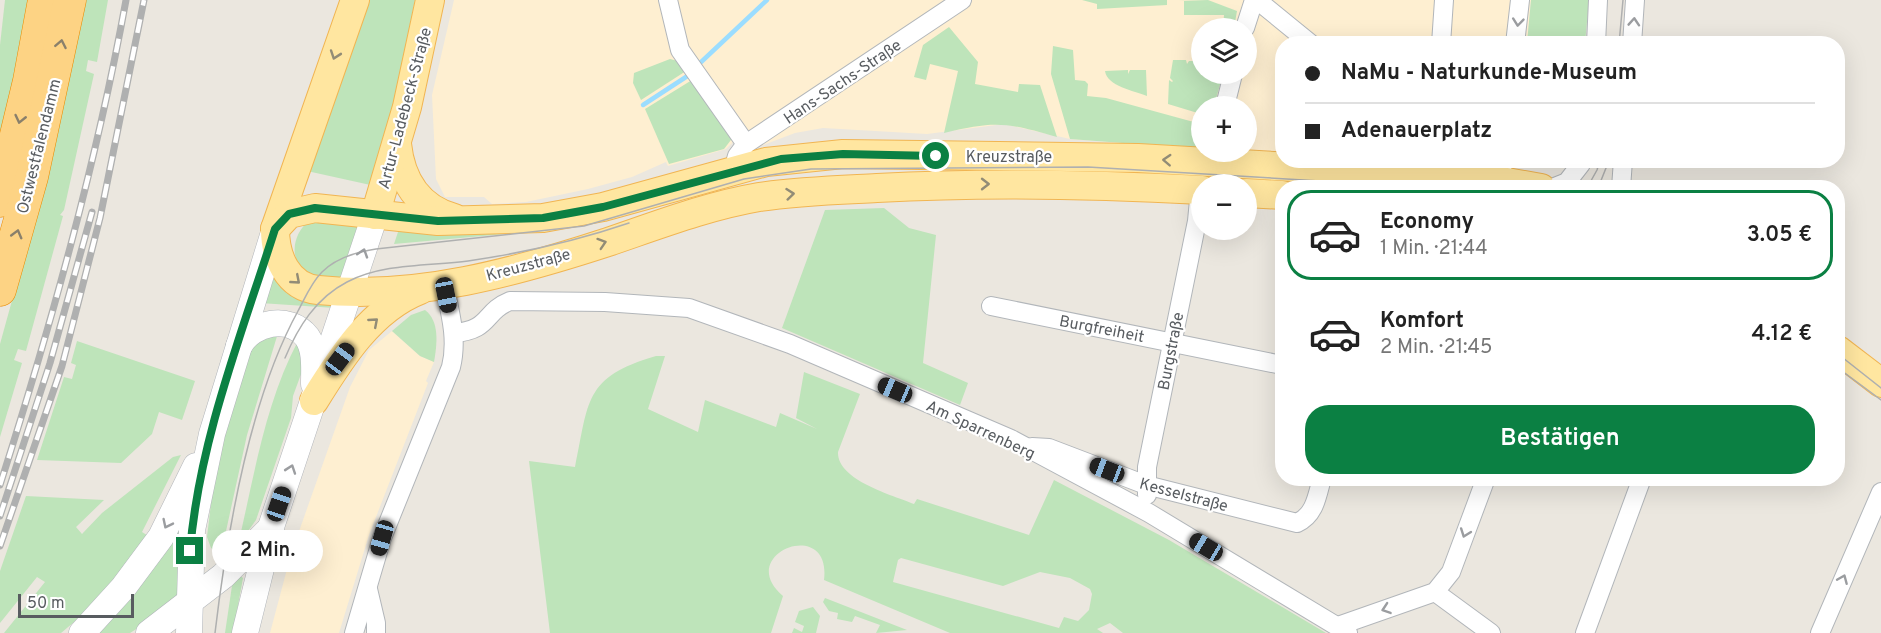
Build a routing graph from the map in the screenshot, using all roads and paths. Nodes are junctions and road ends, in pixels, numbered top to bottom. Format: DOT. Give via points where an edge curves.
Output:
graph roads {
  1 [pos="44,0"];
  2 [pos="70,0"];
  3 [pos="354,0"];
  4 [pos="430,0"];
  5 [pos="668,0"];
  6 [pos="962,0"];
  7 [pos="1256,0"];
  8 [pos="1444,0"];
  9 [pos="1520,0"];
  10 [pos="1598,0"];
  11 [pos="1635,0"];
  12 [pos="1249,18"];
  13 [pos="1301,36"];
  14 [pos="1442,36"];
  15 [pos="1516,36"];
  16 [pos="1596,36"];
  17 [pos="1633,36"];
  18 [pos="397,142"];
  19 [pos="746,144"];
  20 [pos="1191,157"];
  21 [pos="1257,159"];
  22 [pos="1275,160"];
  23 [pos="1437,168"];
  24 [pos="733,170"];
  25 [pos="1502,171"];
  26 [pos="1523,180"];
  27 [pos="1191,190"];
  28 [pos="1257,194"];
  29 [pos="1275,195"];
  30 [pos="0,201"];
  31 [pos="375,215"];
  32 [pos="468,222"];
  33 [pos="275,229"];
  34 [pos="1193,240"];
  35 [pos="434,286"];
  36 [pos="0,290"];
  37 [pos="350,291"];
  38 [pos="991,306"];
  39 [pos="454,333"];
  40 [pos="1172,342"];
  41 [pos="238,349"];
  42 [pos="1845,356"];
  43 [pos="1275,364"];
  44 [pos="1845,375"];
  45 [pos="1881,388"];
  46 [pos="314,401"];
  47 [pos="212,434"];
  48 [pos="1021,446"];
  49 [pos="1146,485"];
  50 [pos="1320,486"];
  51 [pos="1483,486"];
  52 [pos="1639,486"];
  53 [pos="1881,492"];
  54 [pos="198,497"];
  55 [pos="1149,513"];
  56 [pos="272,524"];
  57 [pos="230,570"];
  58 [pos="368,587"];
  59 [pos="1435,592"];
  60 [pos="189,605"];
  61 [pos="1343,630"];
  62 [pos="82,633"];
  63 [pos="149,633"];
  64 [pos="189,633"];
  65 [pos="245,633"];
  66 [pos="354,633"];
  67 [pos="376,633"];
  68 [pos="1491,633"];
  69 [pos="1585,633"];
  70 [pos="1820,633"];
  1 -- 30 [label="highway, Ostwestfalendamm, one-way"];
  36 -- 2 [label="highway, Ostwestfalendamm, one-way" via="32,177"];
  3 -- 33 [label="main road, one-way"];
  4 -- 18 [label="main road, Artur-Ladebeck-Straße" via="421,52"];
  5 -- 19 [label="street" via="680,50"];
  6 -- 19 [label="street, Hans-Sachs-Straße"];
  7 -- 12 [label="street"];
  7 -- 13 [label="street"];
  8 -- 14 [label="street"];
  9 -- 15 [label="street, one-way"];
  10 -- 16 [label="street"];
  17 -- 11 [label="street, one-way"];
  18 -- 31 [label="main road, Artur-Ladebeck-Straße"];
  18 -- 32 [label="main road" via="402,171 420,200 440,213"];
  19 -- 24 [label="street, Hans-Sachs-Straße" via="736,156"];
  20 -- 24 [label="main road, Kreuzstraße, one-way" via="859,153 797,157"];
  21 -- 22 [label="main road, Kreuzstraße"];
  23 -- 25 [label="main road, Kreuzstraße"];
  24 -- 32 [label="main road, Kreuzstraße" via="569,214"];
  25 -- 26 [label="main road, Kreuzstraße"];
  35 -- 27 [label="main road, Kreuzstraße, one-way" via="553,258 697,212 759,197 946,185"];
  28 -- 29 [label="main road"];
  31 -- 32 [label="main road, Kreuzstraße"];
  31 -- 33 [label="main road" via="305,208 289,214"];
  37 -- 31 [label="main road, one-way"];
  33 -- 37 [label="main road, one-way" via="279,256 298,284 317,290"];
  33 -- 41 [label="main road"];
  34 -- 40 [label="street, Burgstraße"];
  35 -- 37 [label="main road, Kreuzstraße"];
  35 -- 39 [label="street"];
  46 -- 35 [label="main road, one-way" via="340,359 366,328 398,302"];
  37 -- 46 [label="main road"];
  38 -- 40 [label="street, Burgfreiheit"];
  39 -- 48 [label="street, Am Sparrenberg" via="477,328 501,305 510,302 605,302 689,308 809,352"];
  39 -- 58 [label="street" via="451,367 382,538"];
  40 -- 43 [label="street, Burgfreiheit"];
  40 -- 49 [label="street, Burgstraße"];
  41 -- 46 [label="main road" via="251,331 267,324 280,323 298,330 308,338 312,350"];
  41 -- 47 [label="main road"];
  42 -- 45 [label="main road"];
  44 -- 45 [label="main road"];
  56 -- 46 [label="main road, one-way"];
  47 -- 54 [label="main road"];
  47 -- 62 [label="main road, one-way" via="161,537 123,588"];
  48 -- 49 [label="street, Kesselstraße" via="1049,448"];
  48 -- 55 [label="street, Am Sparrenberg"];
  49 -- 50 [label="street, Kesselstraße" via="1297,523 1314,508"];
  49 -- 55 [label="street, Burgstraße"];
  51 -- 59 [label="street, one-way" via="1451,572"];
  52 -- 69 [label="street"];
  70 -- 53 [label="street, one-way"];
  54 -- 57 [label="main road" via="205,550 217,565"];
  54 -- 60 [label="main road" via="192,530"];
  55 -- 61 [label="street, Am Sparrenberg"];
  56 -- 57 [label="main road" via="261,541"];
  56 -- 65 [label="main road"];
  57 -- 60 [label="main road"];
  58 -- 66 [label="street"];
  58 -- 67 [label="street"];
  59 -- 61 [label="street, one-way"];
  59 -- 68 [label="street"];
  60 -- 63 [label="main road"];
  60 -- 64 [label="main road"];
}
